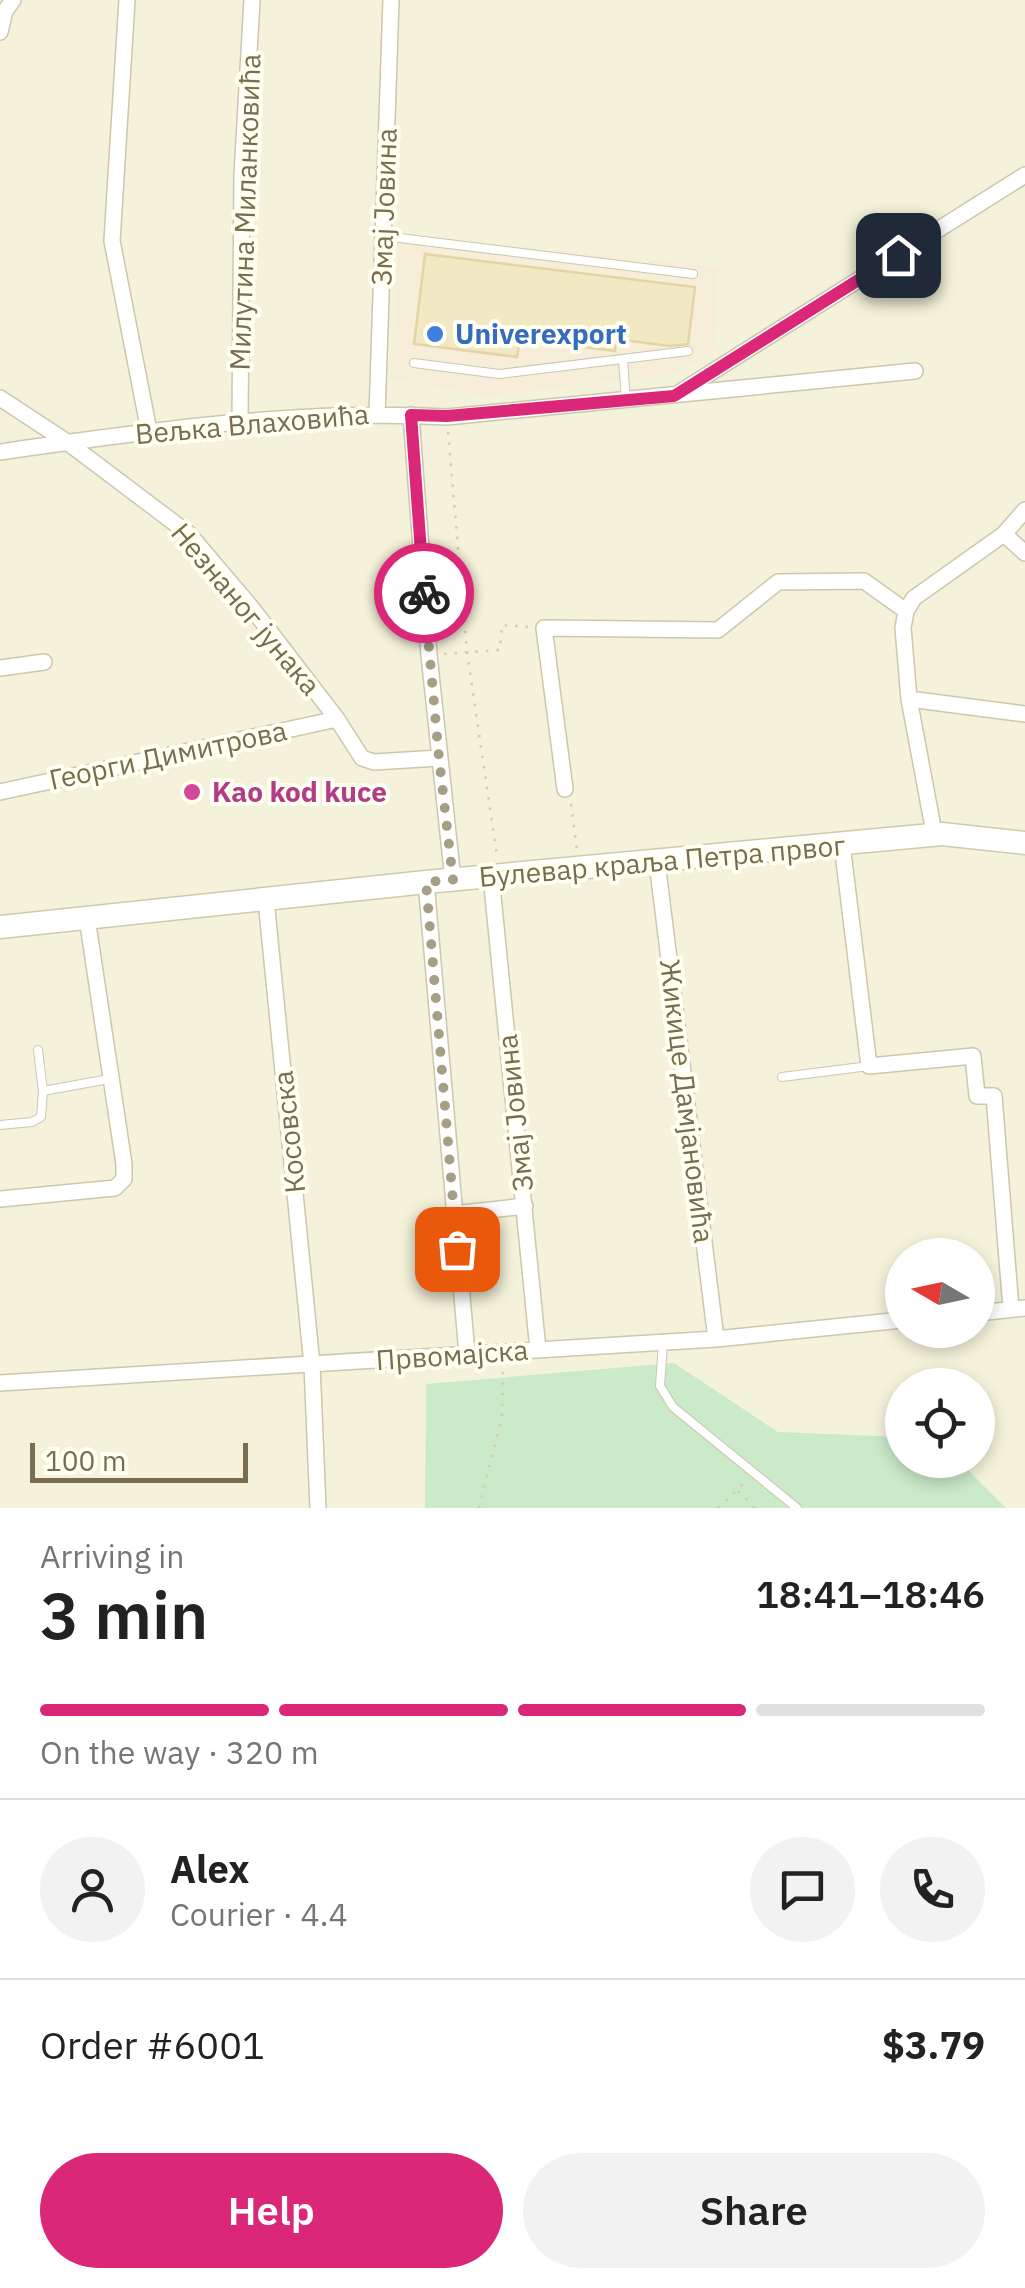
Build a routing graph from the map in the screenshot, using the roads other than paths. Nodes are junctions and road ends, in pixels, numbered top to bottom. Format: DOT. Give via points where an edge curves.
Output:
graph roads {
  1 [pos="13,0"];
  2 [pos="127,0"];
  3 [pos="252,0"];
  4 [pos="391,0"];
  5 [pos="0,32"];
  6 [pos="1025,175"];
  7 [pos="383,236"];
  8 [pos="694,274"];
  9 [pos="688,351"];
  10 [pos="623,360"];
  11 [pos="414,362"];
  12 [pos="915,371"];
  13 [pos="674,396"];
  14 [pos="0,398"];
  15 [pos="626,400"];
  16 [pos="377,414"];
  17 [pos="411,415"];
  18 [pos="240,424"];
  19 [pos="148,431"];
  20 [pos="67,442"];
  21 [pos="0,452"];
  22 [pos="1025,510"];
  23 [pos="1004,534"];
  24 [pos="1025,553"];
  25 [pos="906,611"];
  26 [pos="44,662"];
  27 [pos="0,668"];
  28 [pos="909,699"];
  29 [pos="1025,714"];
  30 [pos="337,719"];
  31 [pos="439,758"];
  32 [pos="564,789"];
  33 [pos="0,792"];
  34 [pos="932,822"];
  35 [pos="1025,831"];
  36 [pos="1025,843"];
  37 [pos="842,844"];
  38 [pos="657,862"];
  39 [pos="494,869"];
  40 [pos="452,873"];
  41 [pos="426,882"];
  42 [pos="266,900"];
  43 [pos="0,912"];
  44 [pos="87,918"];
  45 [pos="0,927"];
  46 [pos="38,1050"];
  47 [pos="869,1066"];
  48 [pos="109,1078"];
  49 [pos="782,1078"];
  50 [pos="43,1091"];
  51 [pos="0,1125"];
  52 [pos="0,1199"];
  53 [pos="525,1206"];
  54 [pos="454,1214"];
  55 [pos="1018,1309"];
  56 [pos="885,1322"];
  57 [pos="716,1339"];
  58 [pos="663,1343"];
  59 [pos="538,1350"];
  60 [pos="467,1354"];
  61 [pos="312,1364"];
  62 [pos="0,1382"];
  63 [pos="318,1508"];
  64 [pos="797,1508"];
  1 -- 5 [label="street"];
  2 -- 19 [label="street" via="112,242"];
  3 -- 18 [label="street, Милутина Миланковића" via="242,175"];
  4 -- 7 [label="street, Змај Јовина"];
  6 -- 13 [label="street"];
  7 -- 8 [label="lane"];
  7 -- 16 [label="street, Змај Јовина"];
  9 -- 10 [label="lane"];
  10 -- 11 [label="lane" via="499,374"];
  10 -- 15 [label="lane"];
  12 -- 13 [label="street, Вељка Влаховића"];
  13 -- 15 [label="street, Вељка Влаховића"];
  14 -- 20 [label="street, Незнаног јунака"];
  15 -- 17 [label="street, Вељка Влаховића"];
  16 -- 17 [label="street, Вељка Влаховића"];
  16 -- 18 [label="street, Вељка Влаховића"];
  17 -- 31 [label="street"];
  18 -- 19 [label="street, Вељка Влаховића"];
  19 -- 20 [label="street, Вељка Влаховића"];
  20 -- 21 [label="street, Вељка Влаховића"];
  20 -- 30 [label="street, Незнаног јунака" via="190,534"];
  22 -- 23 [label="street"];
  23 -- 24 [label="street"];
  23 -- 25 [label="street" via="914,598"];
  25 -- 28 [label="street"];
  25 -- 32 [label="street" via="864,581 778,582 718,630 544,628"];
  26 -- 27 [label="street"];
  28 -- 29 [label="street"];
  28 -- 34 [label="street"];
  30 -- 31 [label="street, Незнаног јунака" via="362,758"];
  30 -- 33 [label="street, Георги Димитрова"];
  31 -- 40 [label="street"];
  34 -- 35 [label="main road, Булевар краља Петра првог"];
  34 -- 39 [label="main road, Булевар краља Петра првог"];
  36 -- 37 [label="main road, Булевар краља Петра првог" via="942,834"];
  37 -- 38 [label="main road, Булевар краља Петра првог"];
  37 -- 47 [label="street"];
  38 -- 39 [label="main road, Булевар краља Петра првог"];
  38 -- 57 [label="street, Жикице Дамјановића"];
  39 -- 40 [label="main road, Булевар краља Петра првог"];
  39 -- 53 [label="street, Змај Јовина"];
  40 -- 41 [label="main road, Булевар краља Петра првог"];
  40 -- 43 [label="main road, Булевар краља Петра првог"];
  41 -- 42 [label="main road, Булевар краља Петра првог"];
  41 -- 54 [label="street"];
  42 -- 44 [label="main road, Булевар краља Петра првог"];
  42 -- 61 [label="street, Косовска"];
  44 -- 45 [label="main road, Булевар краља Петра првог"];
  44 -- 48 [label="street"];
  46 -- 50 [label="lane"];
  47 -- 49 [label="lane"];
  47 -- 55 [label="street" via="973,1056 976,1096 994,1096"];
  48 -- 50 [label="lane"];
  48 -- 52 [label="street" via="124,1180 115,1188"];
  50 -- 51 [label="lane" via="41,1117"];
  53 -- 54 [label="street"];
  53 -- 59 [label="street, Змај Јовина"];
  54 -- 60 [label="street"];
  56 -- 57 [label="street, Првомајска"];
  57 -- 58 [label="street, Првомајска"];
  58 -- 59 [label="street, Првомајска"];
  58 -- 64 [label="lane" via="660,1386 673,1407"];
  59 -- 60 [label="street, Првомајска"];
  60 -- 61 [label="street, Првомајска"];
  61 -- 62 [label="street, Првомајска"];
  61 -- 63 [label="street, Косовска"];
}
